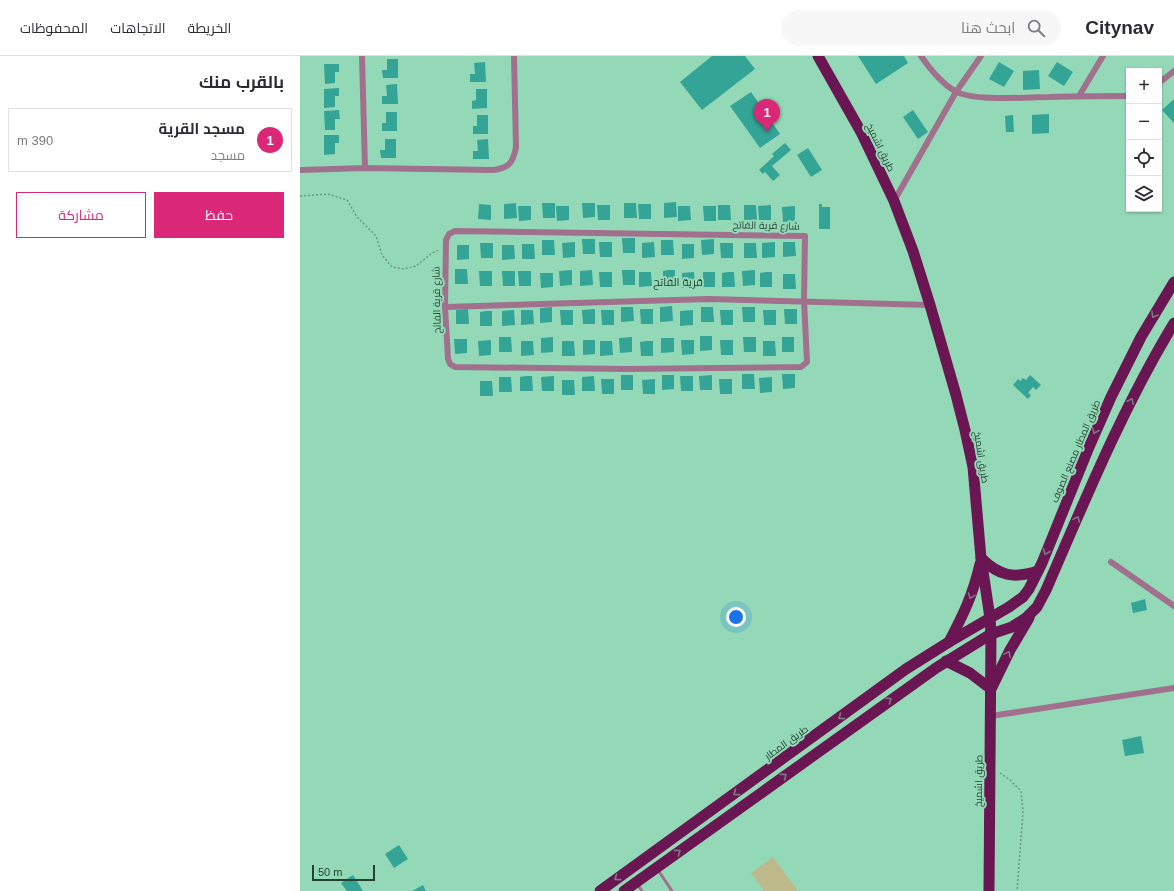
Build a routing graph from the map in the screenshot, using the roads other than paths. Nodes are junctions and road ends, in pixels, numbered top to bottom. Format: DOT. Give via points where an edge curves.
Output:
graph roads {
  1 [pos="362,56"];
  2 [pos="514,56"];
  3 [pos="818,56"];
  4 [pos="921,56"];
  5 [pos="981,56"];
  6 [pos="1103,56"];
  7 [pos="1174,71"];
  8 [pos="1162,81"];
  9 [pos="956,92"];
  10 [pos="1079,96"];
  11 [pos="1126,96"];
  12 [pos="365,168"];
  13 [pos="300,170"];
  14 [pos="894,201"];
  15 [pos="1174,282"];
  16 [pos="804,300"];
  17 [pos="930,305"];
  18 [pos="445,307"];
  19 [pos="1174,323"];
  20 [pos="1075,481"];
  21 [pos="1090,488"];
  22 [pos="981,558"];
  23 [pos="1111,562"];
  24 [pos="1038,571"];
  25 [pos="1174,606"];
  26 [pos="1032,614"];
  27 [pos="990,618"];
  28 [pos="991,634"];
  29 [pos="949,642"];
  30 [pos="933,652"];
  31 [pos="946,661"];
  32 [pos="936,668"];
  33 [pos="1174,688"];
  34 [pos="991,689"];
  35 [pos="991,716"];
  36 [pos="656,867"];
  37 [pos="639,886"];
  38 [pos="600,891"];
  39 [pos="624,891"];
  40 [pos="672,891"];
  41 [pos="989,891"];
  1 -- 12 [label="street"];
  2 -- 12 [label="street" via="516,147 510,164 493,170"];
  3 -- 14 [label="highway, طريق اشميخ" via="861,132"];
  4 -- 9 [label="street" via="932,72"];
  5 -- 9 [label="street"];
  6 -- 10 [label="street"];
  7 -- 8 [label="street"];
  9 -- 10 [label="street" via="997,98"];
  9 -- 14 [label="street"];
  10 -- 11 [label="street"];
  12 -- 13 [label="street"];
  14 -- 17 [label="highway, طريق اشميخ"];
  15 -- 20 [label="highway, طريق المطار مصنع الصوف, one-way" via="1126,367 1099,422"];
  16 -- 17 [label="street"];
  16 -- 18 [label="street" via="709,299"];
  16 -- 18 [label="street, شارع قرية الفاتح" via="807,362 801,367 455,367 448,359"];
  16 -- 18 [label="street, شارع قرية الفاتح" via="805,236 455,231 449,234 446,240"];
  17 -- 22 [label="highway, طريق اشميخ" via="965,430 972,467"];
  21 -- 19 [label="highway, one-way" via="1138,386"];
  20 -- 21 [label="highway"];
  20 -- 24 [label="highway, طريق المطار مصنع الصوف, one-way"];
  26 -- 21 [label="highway, one-way"];
  22 -- 24 [label="highway" via="990,567 1013,576"];
  22 -- 27 [label="highway, طريق اشميخ"];
  22 -- 29 [label="highway, one-way" via="969,601"];
  23 -- 25 [label="street"];
  24 -- 27 [label="highway, طريق المطار مصنع الصوف" via="1023,597"];
  26 -- 28 [label="highway" via="1020,623"];
  34 -- 26 [label="highway, one-way" via="1010,650"];
  27 -- 28 [label="highway, طريق اشميخ"];
  27 -- 29 [label="highway, طريق المطار"];
  28 -- 31 [label="highway"];
  28 -- 34 [label="highway, طريق اشميخ"];
  29 -- 30 [label="highway, طريق المطار"];
  30 -- 32 [label="highway" via="939,660"];
  30 -- 38 [label="highway, طريق المطار, one-way"];
  31 -- 32 [label="highway"];
  31 -- 34 [label="highway" via="970,673"];
  36 -- 32 [label="highway, one-way"];
  33 -- 35 [label="street"];
  34 -- 35 [label="highway, طريق اشميخ"];
  35 -- 41 [label="highway, طريق اشميخ"];
  36 -- 37 [label="highway"];
  36 -- 40 [label="lane"];
  37 -- 39 [label="highway"];
}
